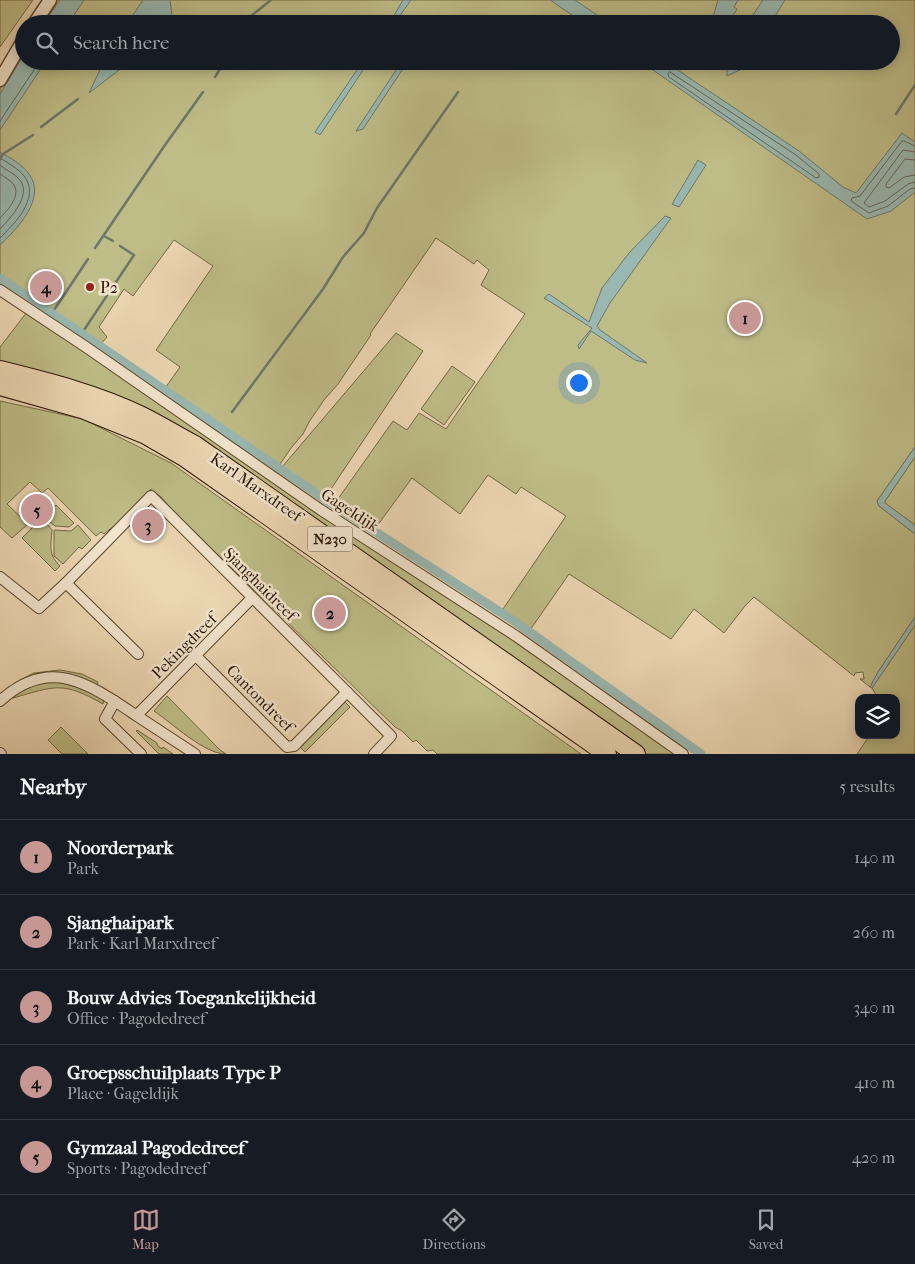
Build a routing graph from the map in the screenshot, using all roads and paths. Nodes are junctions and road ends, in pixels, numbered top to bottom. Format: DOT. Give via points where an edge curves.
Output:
graph roads {
  1 [pos="50,0"];
  2 [pos="40,15"];
  3 [pos="15,54"];
  4 [pos="0,80"];
  5 [pos="0,290"];
  6 [pos="0,370"];
  7 [pos="0,386"];
  8 [pos="0,577"];
  9 [pos="66,583"];
  10 [pos="252,598"];
  11 [pos="138,654"];
  12 [pos="196,656"];
  13 [pos="347,692"];
  14 [pos="2,695"];
  15 [pos="115,701"];
  16 [pos="137,716"];
  17 [pos="142,754"];
  18 [pos="195,754"];
  19 [pos="374,754"];
  20 [pos="607,754"];
  21 [pos="636,754"];
  22 [pos="683,754"];
  1 -- 2 [label="street"];
  3 -- 4 [label="street"];
  5 -- 22 [label="street, Gageldijk" via="321,510 516,636"];
  6 -- 21 [label="highway, Karl Marxdreef / N230" via="98,397 195,445"];
  7 -- 20 [label="highway, Karl Marxdreef / N230" via="82,409 146,435 184,457"];
  8 -- 9 [label="street" via="39,608"];
  9 -- 10 [label="street, Sjanghaidreef" via="151,496"];
  9 -- 11 [label="street"];
  10 -- 12 [label="street, Pekingdreef"];
  10 -- 13 [label="street, Sjanghaidreef"];
  12 -- 13 [label="street, Cantondreef" via="287,747 294,746"];
  12 -- 16 [label="street, Pekingdreef"];
  13 -- 19 [label="street, Sjanghaidreef" via="391,736"];
  14 -- 15 [label="street" via="34,681 64,678 81,682"];
  15 -- 16 [label="street"];
  15 -- 17 [label="street" via="105,719"];
  16 -- 18 [label="street"];
}
